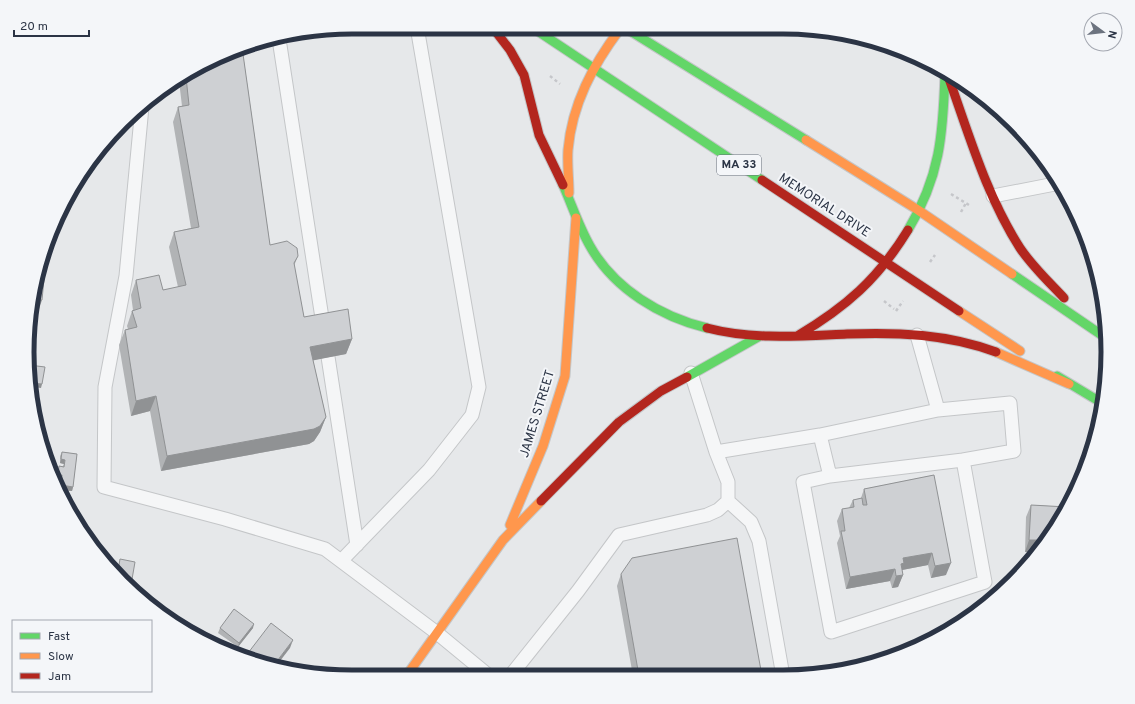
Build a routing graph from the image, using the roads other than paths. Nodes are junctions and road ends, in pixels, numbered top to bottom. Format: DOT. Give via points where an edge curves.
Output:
graph roads {
  1 [pos="418,34"];
  2 [pos="497,34"];
  3 [pos="542,34"];
  4 [pos="616,34"];
  5 [pos="635,34"];
  6 [pos="280,43"];
  7 [pos="592,68"];
  8 [pos="947,80"];
  9 [pos="950,82"];
  10 [pos="141,114"];
  11 [pos="1053,184"];
  12 [pos="993,196"];
  13 [pos="570,200"];
  14 [pos="918,210"];
  15 [pos="576,218"];
  16 [pos="885,262"];
  17 [pos="1100,332"];
  18 [pos="917,334"];
  19 [pos="1100,334"];
  20 [pos="758,337"];
  21 [pos="796,337"];
  22 [pos="691,373"];
  23 [pos="1070,384"];
  24 [pos="1097,401"];
  25 [pos="938,410"];
  26 [pos="820,435"];
  27 [pos="716,452"];
  28 [pos="963,460"];
  29 [pos="830,476"];
  30 [pos="728,501"];
  31 [pos="503,540"];
  32 [pos="357,545"];
  33 [pos="341,561"];
  34 [pos="437,633"];
  35 [pos="411,670"];
  36 [pos="482,670"];
  37 [pos="514,670"];
  38 [pos="782,670"];
  1 -- 32 [label="lane" via="479,387 472,415 429,470"];
  2 -- 13 [label="main road" via="524,76 542,142"];
  3 -- 7 [label="main road, MEMORIAL DRIVE / MA 33"];
  4 -- 7 [label="main road"];
  5 -- 14 [label="main road"];
  6 -- 32 [label="lane"];
  7 -- 13 [label="main road" via="572,121 568,150"];
  7 -- 16 [label="main road, MEMORIAL DRIVE / MA 33"];
  8 -- 14 [label="main road" via="937,164"];
  9 -- 12 [label="main road"];
  10 -- 33 [label="lane" via="126,276 105,387 104,487 226,519 324,549"];
  11 -- 12 [label="lane"];
  12 -- 17 [label="main road" via="1020,248 1046,280"];
  13 -- 15 [label="main road"];
  14 -- 16 [label="main road"];
  14 -- 19 [label="main road"];
  15 -- 20 [label="main road" via="598,259 637,298 657,310 702,328"];
  15 -- 31 [label="main road, JAMES STREET" via="565,376 543,446"];
  16 -- 21 [label="main road" via="847,303"];
  16 -- 23 [label="main road, MEMORIAL DRIVE / MA 33"];
  18 -- 21 [label="main road"];
  18 -- 23 [label="main road" via="980,346 1027,363"];
  18 -- 25 [label="lane"];
  20 -- 21 [label="main road"];
  20 -- 22 [label="main road, JAMES STREET"];
  22 -- 27 [label="lane"];
  22 -- 31 [label="main road, JAMES STREET" via="619,422"];
  23 -- 24 [label="main road, MEMORIAL DRIVE / MA 33"];
  25 -- 26 [label="lane"];
  25 -- 28 [label="lane" via="1010,403 1014,452"];
  26 -- 27 [label="lane"];
  26 -- 29 [label="lane"];
  27 -- 30 [label="lane" via="728,482"];
  28 -- 29 [label="lane"];
  28 -- 29 [label="lane" via="985,582 830,632 803,482"];
  30 -- 37 [label="lane" via="718,510 706,515 620,535"];
  30 -- 38 [label="lane" via="751,522 759,541"];
  31 -- 34 [label="main road, JAMES STREET"];
  32 -- 33 [label="lane"];
  33 -- 34 [label="lane"];
  34 -- 35 [label="main road, JAMES STREET"];
  34 -- 36 [label="lane"];
}
